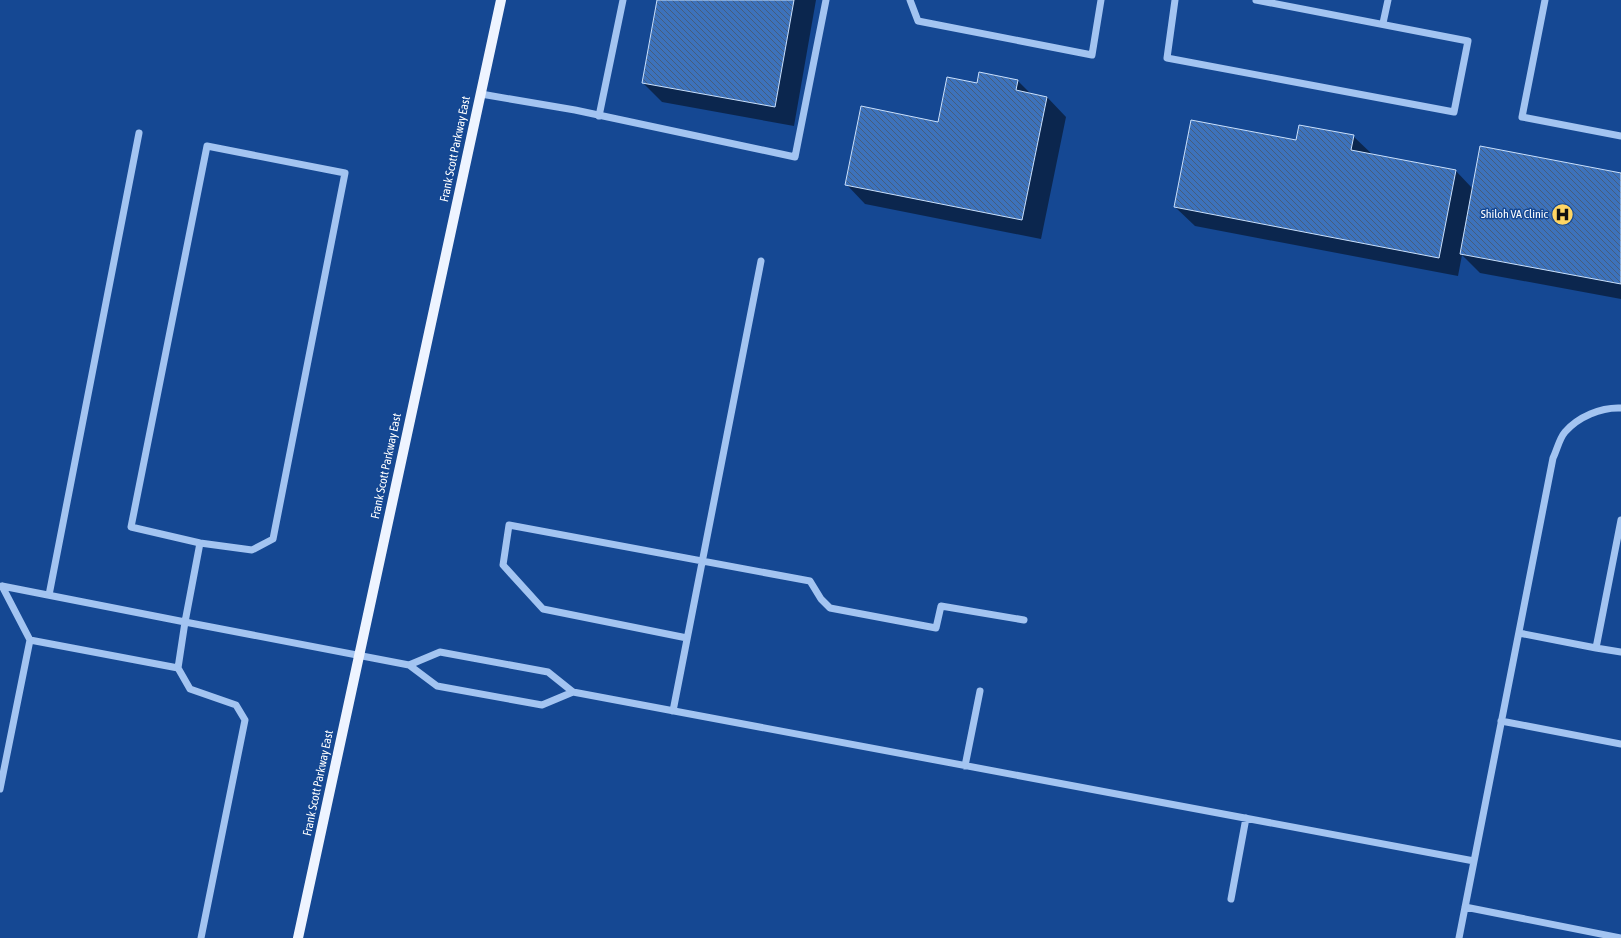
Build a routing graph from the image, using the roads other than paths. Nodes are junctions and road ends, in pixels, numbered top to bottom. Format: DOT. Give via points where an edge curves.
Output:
graph roads {
  1 [pos="501,0"];
  2 [pos="623,0"];
  3 [pos="826,0"];
  4 [pos="910,0"];
  5 [pos="1102,0"];
  6 [pos="1175,0"];
  7 [pos="1256,0"];
  8 [pos="1388,0"];
  9 [pos="1545,0"];
  10 [pos="1383,23"];
  11 [pos="480,94"];
  12 [pos="599,116"];
  13 [pos="139,133"];
  14 [pos="1621,136"];
  15 [pos="761,261"];
  16 [pos="1621,408"];
  17 [pos="1621,520"];
  18 [pos="200,543"];
  19 [pos="702,560"];
  20 [pos="49,595"];
  21 [pos="1024,620"];
  22 [pos="185,622"];
  23 [pos="1519,633"];
  24 [pos="687,638"];
  25 [pos="30,640"];
  26 [pos="1596,648"];
  27 [pos="1621,652"];
  28 [pos="360,654"];
  29 [pos="409,665"];
  30 [pos="178,668"];
  31 [pos="980,691"];
  32 [pos="573,692"];
  33 [pos="673,711"];
  34 [pos="1501,721"];
  35 [pos="1621,744"];
  36 [pos="965,766"];
  37 [pos="0,789"];
  38 [pos="1246,818"];
  39 [pos="1474,861"];
  40 [pos="1231,899"];
  41 [pos="1465,907"];
  42 [pos="201,938"];
  43 [pos="298,938"];
  44 [pos="1459,938"];
  45 [pos="1621,938"];
  1 -- 11 [label="main road, Frank Scott Parkway East"];
  2 -- 12 [label="lane"];
  3 -- 12 [label="lane" via="795,157"];
  4 -- 5 [label="lane" via="918,21 1092,55"];
  6 -- 10 [label="lane" via="1167,58 1454,112 1468,41"];
  7 -- 10 [label="lane"];
  8 -- 10 [label="lane"];
  9 -- 14 [label="lane" via="1522,117"];
  11 -- 12 [label="lane"];
  11 -- 28 [label="main road, Frank Scott Parkway East"];
  13 -- 20 [label="lane"];
  15 -- 19 [label="lane"];
  16 -- 23 [label="lane" via="1587,414 1564,433 1553,458"];
  17 -- 26 [label="lane"];
  18 -- 18 [label="lane" via="131,527 207,146 345,173 273,539 252,550"];
  18 -- 22 [label="lane"];
  19 -- 21 [label="lane" via="810,580 821,599 830,608 936,628 941,606"];
  19 -- 24 [label="lane"];
  19 -- 24 [label="lane" via="509,525 506,538 503,565 543,609"];
  20 -- 22 [label="lane"];
  20 -- 25 [label="lane" via="2,586"];
  22 -- 28 [label="lane"];
  22 -- 30 [label="lane"];
  23 -- 26 [label="lane"];
  23 -- 34 [label="lane"];
  24 -- 33 [label="lane"];
  25 -- 30 [label="lane"];
  25 -- 37 [label="lane"];
  26 -- 27 [label="lane"];
  28 -- 29 [label="lane"];
  28 -- 43 [label="main road, Frank Scott Parkway East"];
  29 -- 32 [label="lane" via="437,686 542,705"];
  29 -- 32 [label="lane" via="440,652 548,672"];
  30 -- 42 [label="lane" via="190,689 236,705 245,720"];
  31 -- 36 [label="lane"];
  32 -- 33 [label="lane"];
  33 -- 36 [label="lane"];
  34 -- 35 [label="lane"];
  34 -- 39 [label="lane"];
  36 -- 38 [label="lane"];
  38 -- 39 [label="lane"];
  38 -- 40 [label="lane"];
  39 -- 41 [label="lane"];
  41 -- 44 [label="lane"];
  41 -- 45 [label="lane"];
}
